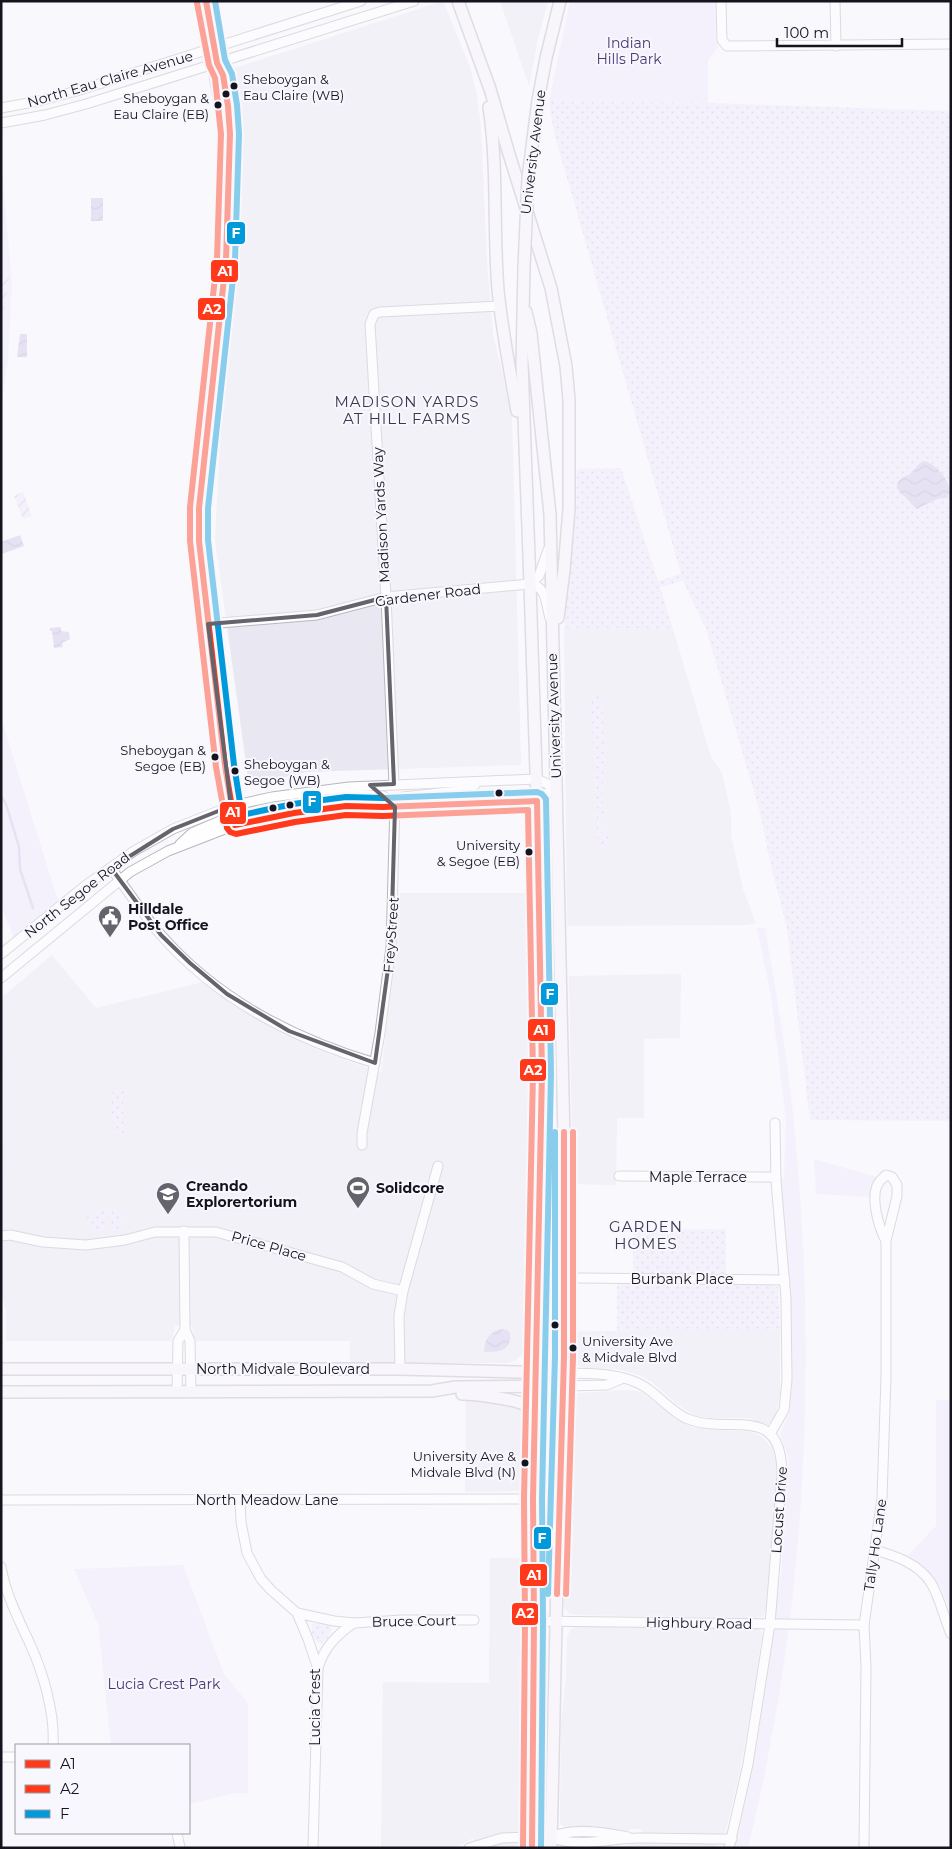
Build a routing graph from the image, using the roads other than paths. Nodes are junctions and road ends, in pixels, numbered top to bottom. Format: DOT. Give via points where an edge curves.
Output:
graph roads {
  1 [pos="206,1"];
  2 [pos="361,1"];
  3 [pos="414,1"];
  4 [pos="458,1"];
  5 [pos="560,1"];
  6 [pos="722,1"];
  7 [pos="835,1"];
  8 [pos="951,44"];
  9 [pos="836,46"];
  10 [pos="214,49"];
  11 [pos="216,63"];
  12 [pos="481,63"];
  13 [pos="1,108"];
  14 [pos="1,123"];
  15 [pos="524,305"];
  16 [pos="500,306"];
  17 [pos="524,450"];
  18 [pos="551,535"];
  19 [pos="530,584"];
  20 [pos="386,597"];
  21 [pos="208,624"];
  22 [pos="551,624"];
  23 [pos="554,737"];
  24 [pos="536,779"];
  25 [pos="484,782"];
  26 [pos="394,784"];
  27 [pos="556,788"];
  28 [pos="308,793"];
  29 [pos="537,802"];
  30 [pos="231,806"];
  31 [pos="395,806"];
  32 [pos="235,825"];
  33 [pos="179,846"];
  34 [pos="111,868"];
  35 [pos="120,880"];
  36 [pos="1,954"];
  37 [pos="1,978"];
  38 [pos="376,1063"];
  39 [pos="775,1124"];
  40 [pos="362,1145"];
  41 [pos="438,1166"];
  42 [pos="619,1176"];
  43 [pos="776,1177"];
  44 [pos="184,1231"];
  45 [pos="1,1236"];
  46 [pos="886,1241"];
  47 [pos="579,1278"];
  48 [pos="785,1280"];
  49 [pos="402,1291"];
  50 [pos="185,1330"];
  51 [pos="1,1369"];
  52 [pos="400,1369"];
  53 [pos="177,1370"];
  54 [pos="191,1370"];
  55 [pos="564,1373"];
  56 [pos="621,1378"];
  57 [pos="537,1381"];
  58 [pos="564,1386"];
  59 [pos="432,1391"];
  60 [pos="1,1392"];
  61 [pos="177,1392"];
  62 [pos="191,1392"];
  63 [pos="535,1418"];
  64 [pos="770,1434"];
  65 [pos="533,1499"];
  66 [pos="1,1500"];
  67 [pos="240,1500"];
  68 [pos="875,1550"];
  69 [pos="1,1567"];
  70 [pos="557,1580"];
  71 [pos="297,1613"];
  72 [pos="474,1620"];
  73 [pos="534,1621"];
  74 [pos="556,1621"];
  75 [pos="354,1623"];
  76 [pos="770,1624"];
  77 [pos="864,1625"];
  78 [pos="951,1634"];
  79 [pos="318,1669"];
  80 [pos="53,1744"];
  81 [pos="1,1757"];
  82 [pos="15,1757"];
  83 [pos="532,1797"];
  84 [pos="177,1834"];
  85 [pos="532,1842"];
  86 [pos="551,1842"];
  87 [pos="731,1843"];
  88 [pos="180,1848"];
  89 [pos="313,1848"];
  90 [pos="469,1848"];
  91 [pos="543,1848"];
  92 [pos="864,1848"];
  1 -- 10 [label="street"];
  2 -- 10 [label="street, North Eau Claire Avenue"];
  3 -- 11 [label="street, North Eau Claire Avenue"];
  4 -- 12 [label="main road"];
  5 -- 15 [label="main road, University Avenue, bridge" via="548,48 532,144 526,206"];
  6 -- 9 [label="street" via="722,40 731,47"];
  7 -- 9 [label="street"];
  8 -- 9 [label="street"];
  10 -- 11 [label="street"];
  10 -- 13 [label="street, North Eau Claire Avenue" via="53,98"];
  11 -- 14 [label="street, North Eau Claire Avenue" via="86,104"];
  11 -- 21 [label="street" via="223,75 230,134 226,260 199,508"];
  12 -- 16 [label="main road" via="492,124"];
  12 -- 23 [label="main road" via="551,288 566,366 569,509 557,625"];
  15 -- 17 [label="main road, University Avenue"];
  15 -- 18 [label="main road, University Avenue" via="537,379"];
  16 -- 17 [label="main road"];
  16 -- 20 [label="street, Madison Yards Way" via="380,312 374,314 370,324"];
  17 -- 19 [label="main road, University Avenue"];
  18 -- 19 [label="street" via="542,571"];
  18 -- 22 [label="main road, University Avenue"];
  19 -- 20 [label="street, Gardener Road"];
  19 -- 22 [label="street" via="543,590"];
  19 -- 24 [label="main road, University Avenue"];
  20 -- 21 [label="street, Gardener Road" via="317,615"];
  20 -- 26 [label="street, Madison Yards Way"];
  21 -- 30 [label="street"];
  22 -- 23 [label="main road, University Avenue"];
  23 -- 27 [label="main road, University Avenue"];
  24 -- 25 [label="street, North Segoe Road"];
  24 -- 27 [label="street, North Segoe Road"];
  24 -- 29 [label="main road, University Avenue"];
  25 -- 26 [label="street, North Segoe Road"];
  25 -- 31 [label="street" via="458,791 403,797"];
  26 -- 28 [label="street, North Segoe Road"];
  27 -- 29 [label="street"];
  27 -- 55 [label="main road, University Avenue" via="565,1184"];
  28 -- 30 [label="street, North Segoe Road"];
  28 -- 31 [label="street" via="383,796"];
  29 -- 31 [label="street, North Segoe Road"];
  29 -- 57 [label="main road, University Avenue" via="542,963"];
  30 -- 32 [label="street"];
  30 -- 33 [label="street" via="227,818 192,833"];
  30 -- 34 [label="street, North Segoe Road" via="173,829"];
  31 -- 32 [label="street, North Segoe Road" via="346,806"];
  31 -- 38 [label="street, Frey Street" via="391,947"];
  32 -- 33 [label="street, North Segoe Road"];
  33 -- 35 [label="street, North Segoe Road"];
  34 -- 35 [label="street"];
  34 -- 36 [label="street, North Segoe Road"];
  35 -- 37 [label="street, North Segoe Road"];
  35 -- 38 [label="street" via="161,935 227,994 288,1031 340,1053"];
  38 -- 40 [label="street, Frey Street"];
  39 -- 43 [label="street"];
  41 -- 49 [label="street"];
  42 -- 43 [label="street, Maple Terrace"];
  43 -- 48 [label="street"];
  44 -- 45 [label="street, Price Place" via="155,1232 86,1245"];
  44 -- 49 [label="street, Price Place" via="224,1233 342,1267 373,1284"];
  44 -- 50 [label="street"];
  46 -- 46 [label="street, Tally Ho Lane" via="894,1214 897,1185 892,1177 886,1175 874,1196 880,1230"];
  46 -- 68 [label="street, Tally Ho Lane" via="884,1460"];
  47 -- 48 [label="street, Burbank Place"];
  48 -- 64 [label="street" via="786,1399"];
  49 -- 52 [label="street"];
  50 -- 53 [label="street" via="178,1340"];
  50 -- 54 [label="street" via="190,1341"];
  51 -- 53 [label="main road, North Midvale Boulevard"];
  52 -- 54 [label="main road, North Midvale Boulevard"];
  52 -- 57 [label="main road, North Midvale Boulevard" via="520,1371"];
  53 -- 54 [label="main road, North Midvale Boulevard"];
  53 -- 61 [label="street"];
  54 -- 62 [label="street"];
  55 -- 56 [label="street"];
  55 -- 57 [label="main road, North Midvale Boulevard"];
  55 -- 58 [label="main road, University Avenue"];
  56 -- 58 [label="street" via="607,1385"];
  56 -- 64 [label="street" via="640,1384 685,1418 703,1423 750,1424"];
  57 -- 58 [label="main road, North Midvale Boulevard"];
  57 -- 59 [label="main road, North Midvale Boulevard"];
  57 -- 63 [label="main road, University Avenue"];
  57 -- 70 [label="main road" via="549,1411 548,1536"];
  58 -- 70 [label="main road, University Avenue"];
  59 -- 62 [label="main road, North Midvale Boulevard"];
  59 -- 63 [label="main road" via="520,1403"];
  60 -- 61 [label="main road, North Midvale Boulevard"];
  61 -- 62 [label="main road, North Midvale Boulevard"];
  63 -- 65 [label="main road, University Avenue"];
  64 -- 76 [label="street, Locust Drive" via="779,1446 782,1475"];
  65 -- 67 [label="street, North Meadow Lane"];
  65 -- 73 [label="main road, University Avenue"];
  66 -- 67 [label="street, North Meadow Lane"];
  67 -- 71 [label="street, Lucia Crest" via="243,1537 253,1566 271,1590"];
  68 -- 77 [label="street, Tally Ho Lane"];
  68 -- 78 [label="street" via="911,1564 931,1582"];
  69 -- 80 [label="street" via="12,1607 41,1672 50,1710"];
  70 -- 74 [label="main road, University Avenue"];
  71 -- 75 [label="street, Bruce Court"];
  71 -- 79 [label="street, Lucia Crest"];
  72 -- 75 [label="street, Bruce Court"];
  73 -- 74 [label="street, Highbury Road"];
  73 -- 83 [label="main road, University Avenue"];
  74 -- 76 [label="street, Highbury Road"];
  74 -- 86 [label="main road, University Avenue"];
  75 -- 79 [label="street, Bruce Court" via="338,1634 325,1650"];
  76 -- 77 [label="street, Highbury Road"];
  76 -- 87 [label="street, Locust Drive" via="748,1764"];
  77 -- 92 [label="street, Tally Ho Lane"];
  79 -- 89 [label="street, Lucia Crest"];
  81 -- 82 [label="street"];
  83 -- 85 [label="main road, University Avenue"];
  83 -- 86 [label="main road" via="541,1832"];
  84 -- 88 [label="street"];
  85 -- 90 [label="street" via="502,1838"];
  85 -- 91 [label="main road" via="538,1839"];
  86 -- 87 [label="street" via="606,1843 636,1838"];
}
